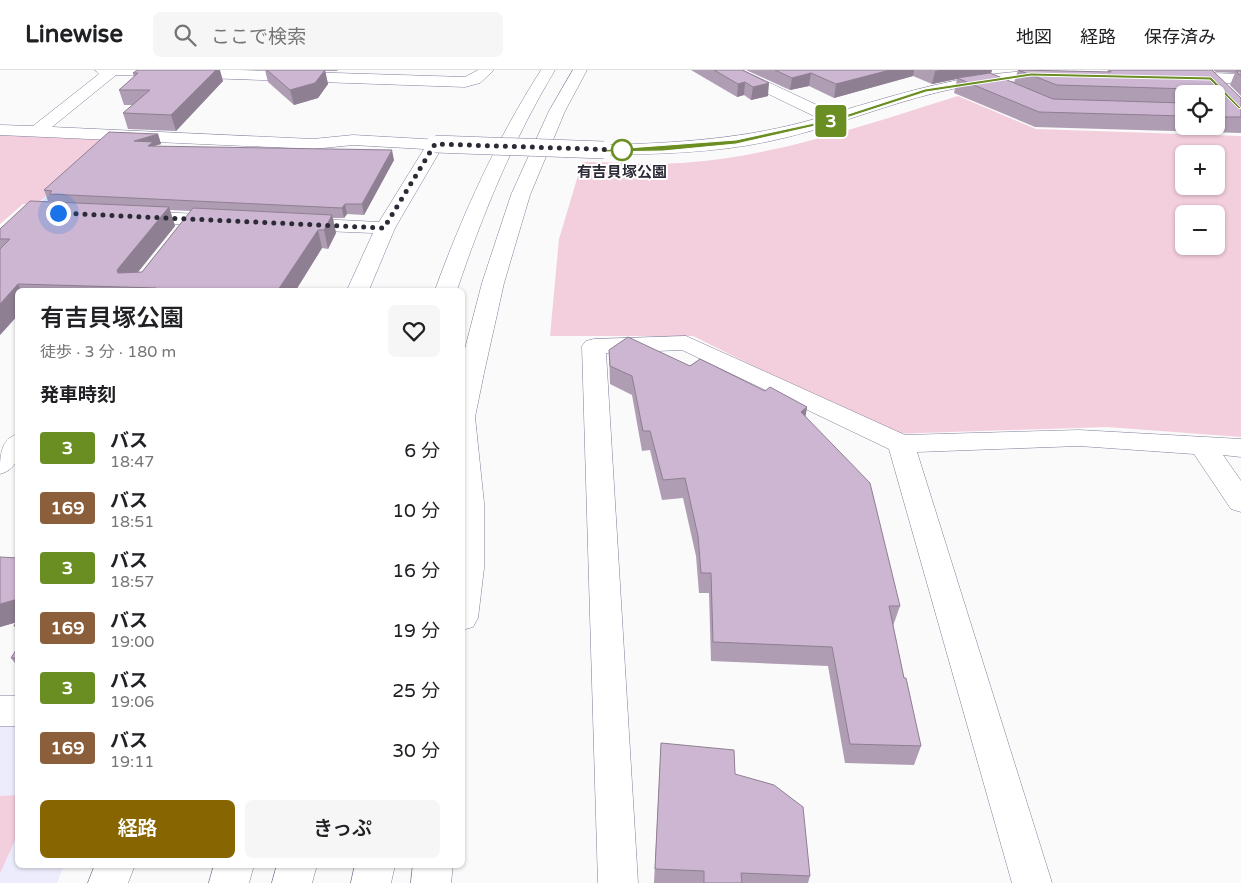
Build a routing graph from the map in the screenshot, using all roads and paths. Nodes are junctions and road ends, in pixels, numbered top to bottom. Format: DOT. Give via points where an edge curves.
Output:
graph roads {
  1 [pos="102,70"];
  2 [pos="113,70"];
  3 [pos="487,70"];
  4 [pos="548,70"];
  5 [pos="580,70"];
  6 [pos="730,70"];
  7 [pos="250,72"];
  8 [pos="368,74"];
  9 [pos="1207,74"];
  10 [pos="1066,75"];
  11 [pos="1166,77"];
  12 [pos="1241,79"];
  13 [pos="985,80"];
  14 [pos="1012,92"];
  15 [pos="1230,96"];
  16 [pos="0,115"];
  17 [pos="54,118"];
  18 [pos="835,120"];
  19 [pos="0,130"];
  20 [pos="36,132"];
  21 [pos="353,140"];
  22 [pos="435,144"];
  23 [pos="116,216"];
  24 [pos="241,222"];
  25 [pos="279,223"];
  26 [pos="384,228"];
  27 [pos="359,288"];
  28 [pos="447,288"];
  29 [pos="465,408"];
  30 [pos="465,442"];
  31 [pos="901,444"];
  32 [pos="1202,445"];
  33 [pos="15,446"];
  34 [pos="1241,448"];
  35 [pos="0,465"];
  36 [pos="1241,502"];
  37 [pos="465,593"];
  38 [pos="0,711"];
  39 [pos="15,711"];
  40 [pos="114,868"];
  41 [pos="233,868"];
  42 [pos="296,868"];
  43 [pos="374,868"];
  44 [pos="433,868"];
  45 [pos="108,883"];
  46 [pos="229,883"];
  47 [pos="292,883"];
  48 [pos="371,883"];
  49 [pos="431,883"];
  50 [pos="618,883"];
  51 [pos="1032,883"];
  1 -- 2 [label="street"];
  2 -- 7 [label="street"];
  2 -- 17 [label="street"];
  3 -- 8 [label="street" via="475,80 465,82"];
  4 -- 28 [label="street" via="497,161 466,230"];
  5 -- 29 [label="street" via="540,148 504,237 488,295"];
  6 -- 18 [label="street"];
  7 -- 8 [label="street"];
  9 -- 11 [label="street"];
  9 -- 12 [label="street"];
  9 -- 15 [label="street"];
  10 -- 13 [label="street"];
  13 -- 14 [label="street"];
  13 -- 18 [label="street" via="925,90"];
  16 -- 17 [label="street"];
  17 -- 20 [label="street"];
  17 -- 21 [label="street" via="324,133"];
  18 -- 22 [label="street, bridge" via="736,142 663,149"];
  19 -- 20 [label="street"];
  20 -- 21 [label="street" via="314,144"];
  21 -- 22 [label="street"];
  22 -- 26 [label="street"];
  23 -- 24 [label="street" via="187,227"];
  25 -- 26 [label="street"];
  26 -- 27 [label="street"];
  30 -- 37 [label="street" via="470,503"];
  31 -- 32 [label="street" via="1079,438"];
  31 -- 50 [label="street" via="686,343 594,346"];
  31 -- 51 [label="street"];
  32 -- 34 [label="street"];
  32 -- 36 [label="street"];
  33 -- 35 [label="street"];
  38 -- 39 [label="street"];
  40 -- 45 [label="street"];
  41 -- 46 [label="street"];
  42 -- 47 [label="street"];
  43 -- 48 [label="street"];
  44 -- 49 [label="street"];
}
